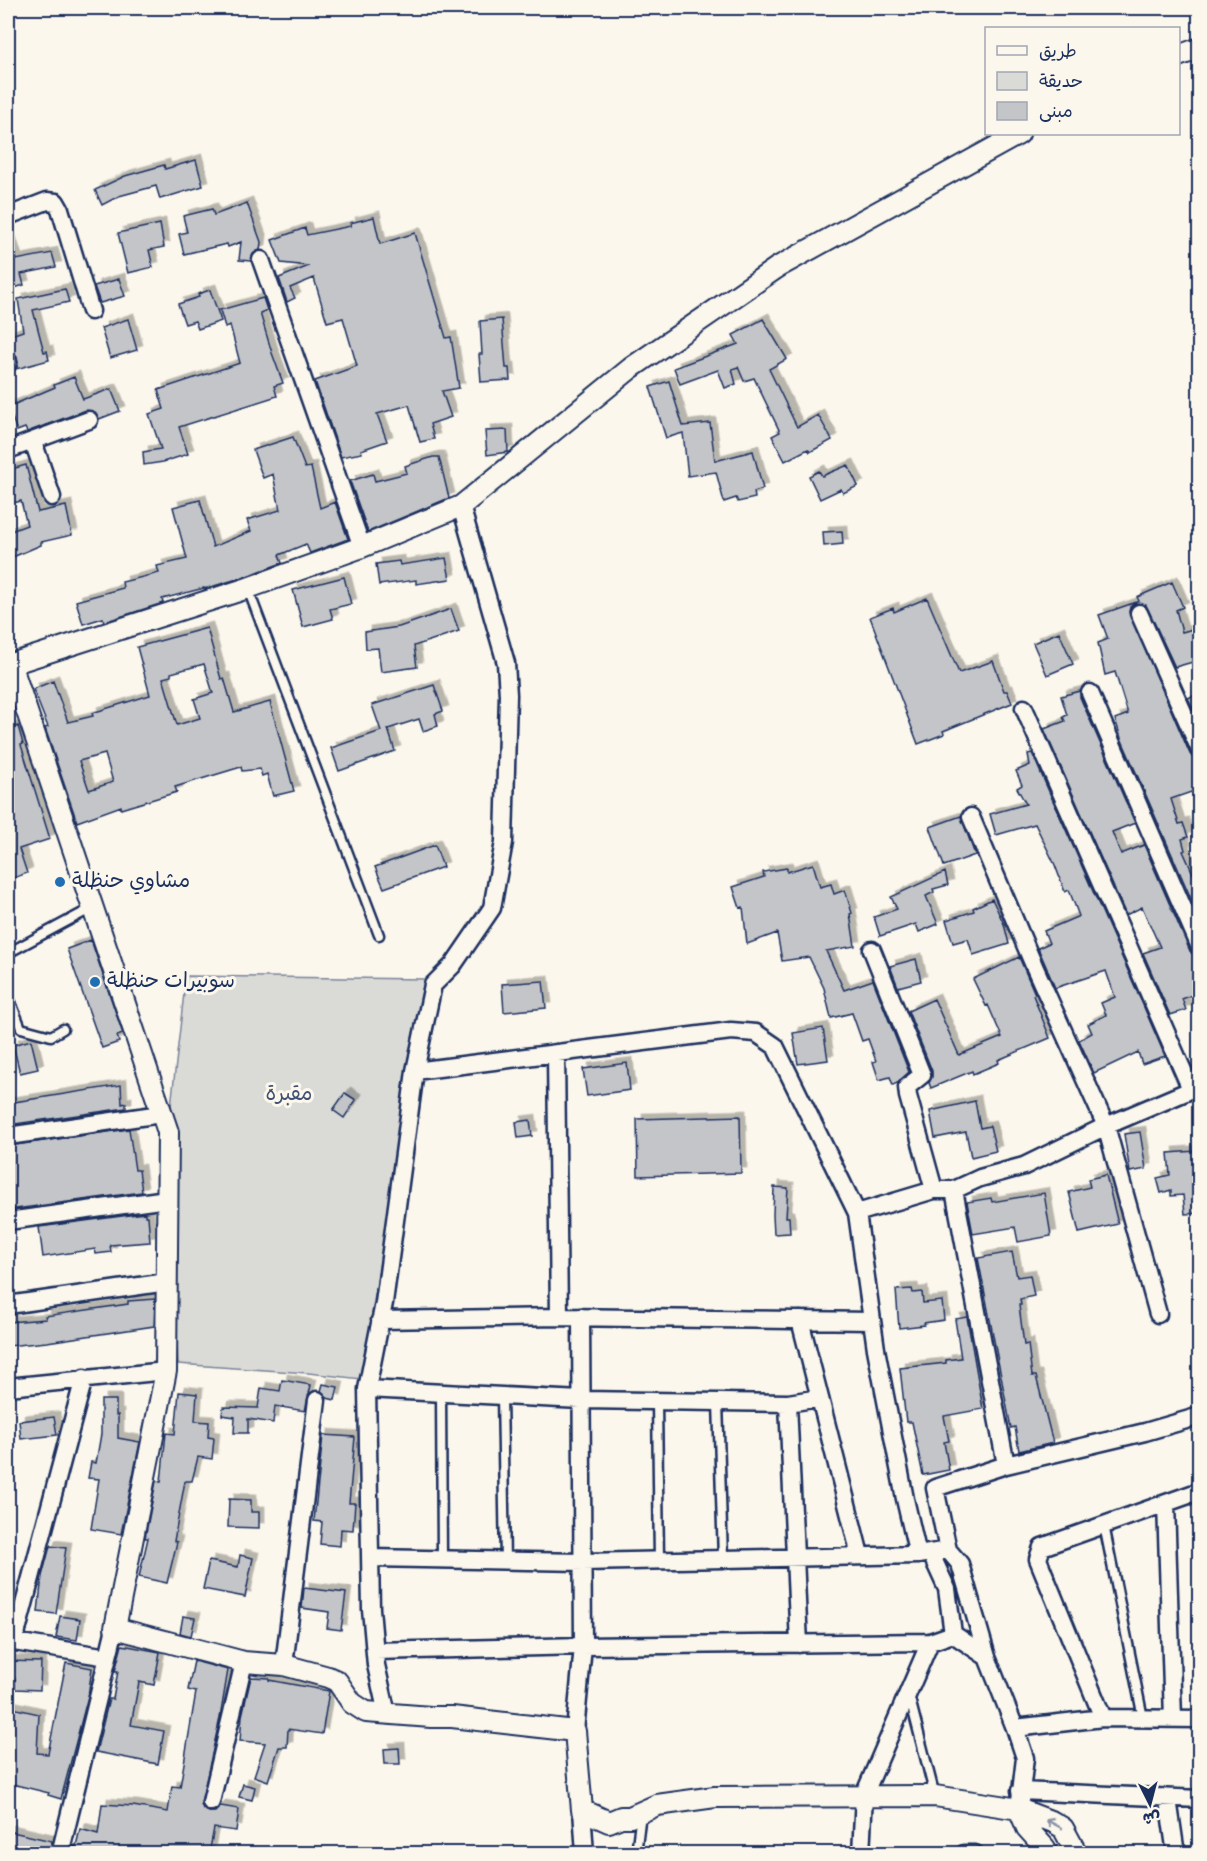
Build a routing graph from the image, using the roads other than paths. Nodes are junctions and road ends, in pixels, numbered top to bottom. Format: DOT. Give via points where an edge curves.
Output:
graph roads {
  1 [pos="1200,48"];
  2 [pos="1180,57"];
  3 [pos="1017,135"];
  4 [pos="8,216"];
  5 [pos="261,260"];
  6 [pos="91,311"];
  7 [pos="89,420"];
  8 [pos="33,441"];
  9 [pos="8,450"];
  10 [pos="52,497"];
  11 [pos="461,506"];
  12 [pos="362,547"];
  13 [pos="248,588"];
  14 [pos="1139,613"];
  15 [pos="9,661"];
  16 [pos="1090,693"];
  17 [pos="1024,708"];
  18 [pos="1200,750"];
  19 [pos="971,817"];
  20 [pos="93,908"];
  21 [pos="379,935"];
  22 [pos="1200,947"];
  23 [pos="872,950"];
  24 [pos="8,953"];
  25 [pos="8,995"];
  26 [pos="63,1029"];
  27 [pos="556,1053"];
  28 [pos="415,1071"];
  29 [pos="1195,1087"];
  30 [pos="161,1114"];
  31 [pos="1106,1126"];
  32 [pos="8,1136"];
  33 [pos="933,1190"];
  34 [pos="954,1190"];
  35 [pos="167,1199"];
  36 [pos="857,1213"];
  37 [pos="8,1221"];
  38 [pos="167,1282"];
  39 [pos="8,1305"];
  40 [pos="1158,1314"];
  41 [pos="559,1317"];
  42 [pos="581,1317"];
  43 [pos="380,1320"];
  44 [pos="800,1320"];
  45 [pos="872,1321"];
  46 [pos="166,1371"];
  47 [pos="84,1378"];
  48 [pos="8,1387"];
  49 [pos="366,1389"];
  50 [pos="441,1393"];
  51 [pos="502,1396"];
  52 [pos="820,1398"];
  53 [pos="317,1400"];
  54 [pos="581,1400"];
  55 [pos="657,1401"];
  56 [pos="718,1402"];
  57 [pos="788,1403"];
  58 [pos="1200,1416"];
  59 [pos="1006,1465"];
  60 [pos="1200,1491"];
  61 [pos="1166,1503"];
  62 [pos="1104,1525"];
  63 [pos="948,1550"];
  64 [pos="925,1554"];
  65 [pos="860,1556"];
  66 [pos="795,1557"];
  67 [pos="370,1558"];
  68 [pos="723,1559"];
  69 [pos="442,1560"];
  70 [pos="505,1561"];
  71 [pos="658,1561"];
  72 [pos="583,1562"];
  73 [pos="115,1628"];
  74 [pos="953,1634"];
  75 [pos="11,1642"];
  76 [pos="930,1642"];
  77 [pos="799,1644"];
  78 [pos="583,1646"];
  79 [pos="375,1651"];
  80 [pos="108,1657"];
  81 [pos="987,1658"];
  82 [pos="244,1662"];
  83 [pos="285,1665"];
  84 [pos="908,1692"];
  85 [pos="387,1714"];
  86 [pos="1103,1718"];
  87 [pos="1143,1718"];
  88 [pos="1173,1719"];
  89 [pos="1200,1719"];
  90 [pos="1015,1728"];
  91 [pos="575,1731"];
  92 [pos="864,1795"];
  93 [pos="935,1796"];
  94 [pos="1168,1799"];
  95 [pos="1200,1799"];
  96 [pos="1019,1800"];
  97 [pos="211,1802"];
  98 [pos="582,1810"];
  99 [pos="641,1812"];
  100 [pos="60,1854"];
  101 [pos="585,1854"];
  102 [pos="636,1854"];
  103 [pos="861,1854"];
  104 [pos="964,1854"];
  105 [pos="975,1854"];
  106 [pos="1046,1854"];
  107 [pos="1077,1854"];
  108 [pos="1179,1854"];
  1 -- 2 [label="street"];
  3 -- 11 [label="street" via="778,267 631,368"];
  4 -- 6 [label="street" via="47,201 56,202"];
  5 -- 12 [label="street"];
  7 -- 8 [label="street"];
  8 -- 9 [label="street"];
  8 -- 10 [label="street"];
  11 -- 12 [label="street"];
  11 -- 28 [label="street" via="506,663 504,842 492,908 453,965 433,985"];
  12 -- 13 [label="street"];
  13 -- 15 [label="street"];
  13 -- 21 [label="lane"];
  14 -- 18 [label="street"];
  15 -- 20 [label="street"];
  16 -- 22 [label="street"];
  17 -- 29 [label="street" via="1086,854"];
  19 -- 31 [label="street"];
  20 -- 24 [label="lane"];
  20 -- 30 [label="street"];
  23 -- 33 [label="street" via="922,1075 907,1087"];
  25 -- 26 [label="lane" via="21,1028 51,1036"];
  27 -- 28 [label="street"];
  27 -- 36 [label="street" via="731,1031 756,1033 774,1046"];
  27 -- 41 [label="street"];
  28 -- 43 [label="street"];
  29 -- 31 [label="street"];
  30 -- 32 [label="street"];
  30 -- 35 [label="street" via="168,1132"];
  31 -- 34 [label="street" via="1024,1166"];
  31 -- 40 [label="street"];
  33 -- 34 [label="street"];
  33 -- 36 [label="street"];
  34 -- 59 [label="street"];
  35 -- 37 [label="street"];
  35 -- 38 [label="street"];
  36 -- 45 [label="street"];
  38 -- 39 [label="street"];
  38 -- 46 [label="street"];
  41 -- 42 [label="street"];
  41 -- 43 [label="street"];
  42 -- 44 [label="street"];
  42 -- 54 [label="street"];
  43 -- 49 [label="street"];
  44 -- 45 [label="street"];
  44 -- 52 [label="street"];
  45 -- 64 [label="street" via="905,1499"];
  46 -- 47 [label="street"];
  46 -- 73 [label="street"];
  47 -- 48 [label="street"];
  47 -- 75 [label="street"];
  49 -- 50 [label="street"];
  49 -- 67 [label="street"];
  50 -- 51 [label="street"];
  50 -- 69 [label="lane"];
  51 -- 54 [label="street"];
  51 -- 70 [label="lane"];
  52 -- 57 [label="street"];
  52 -- 65 [label="street"];
  53 -- 83 [label="street"];
  54 -- 55 [label="street"];
  54 -- 72 [label="street"];
  55 -- 56 [label="street"];
  55 -- 71 [label="lane"];
  56 -- 57 [label="street"];
  56 -- 68 [label="lane"];
  57 -- 66 [label="street"];
  58 -- 59 [label="street"];
  59 -- 63 [label="street" via="935,1488"];
  60 -- 61 [label="street"];
  61 -- 62 [label="street"];
  61 -- 88 [label="street"];
  62 -- 86 [label="street" via="1042,1548 1038,1559"];
  62 -- 87 [label="lane"];
  63 -- 64 [label="street"];
  63 -- 81 [label="street" via="960,1564"];
  64 -- 65 [label="street"];
  64 -- 74 [label="street" via="947,1588"];
  65 -- 66 [label="street"];
  66 -- 68 [label="street"];
  66 -- 77 [label="street"];
  67 -- 69 [label="street"];
  67 -- 79 [label="street"];
  68 -- 71 [label="street"];
  69 -- 70 [label="street"];
  70 -- 72 [label="street"];
  71 -- 72 [label="street"];
  72 -- 78 [label="street"];
  73 -- 80 [label="street"];
  73 -- 82 [label="street"];
  74 -- 76 [label="street"];
  74 -- 81 [label="street"];
  75 -- 80 [label="street"];
  76 -- 77 [label="street"];
  76 -- 84 [label="street"];
  77 -- 78 [label="street"];
  78 -- 79 [label="street"];
  78 -- 91 [label="street"];
  79 -- 85 [label="street"];
  80 -- 100 [label="street"];
  81 -- 90 [label="street"];
  82 -- 83 [label="street"];
  82 -- 97 [label="street"];
  83 -- 85 [label="street" via="337,1681 358,1708"];
  84 -- 92 [label="street"];
  84 -- 93 [label="lane"];
  85 -- 91 [label="street"];
  86 -- 87 [label="street"];
  86 -- 90 [label="street"];
  87 -- 88 [label="street"];
  88 -- 89 [label="street"];
  90 -- 96 [label="street" via="1025,1758"];
  91 -- 98 [label="street"];
  92 -- 93 [label="street"];
  92 -- 99 [label="street" via="715,1797 657,1805"];
  92 -- 103 [label="street"];
  93 -- 96 [label="street"];
  94 -- 95 [label="street"];
  94 -- 96 [label="street"];
  94 -- 108 [label="street"];
  96 -- 106 [label="street" via="1027,1828"];
  107 -- 96 [label="street, one-way" via="1063,1828"];
  98 -- 99 [label="street" via="609,1822"];
  98 -- 101 [label="street"];
  99 -- 102 [label="lane"];
  104 -- 105 [label="street"];
}
